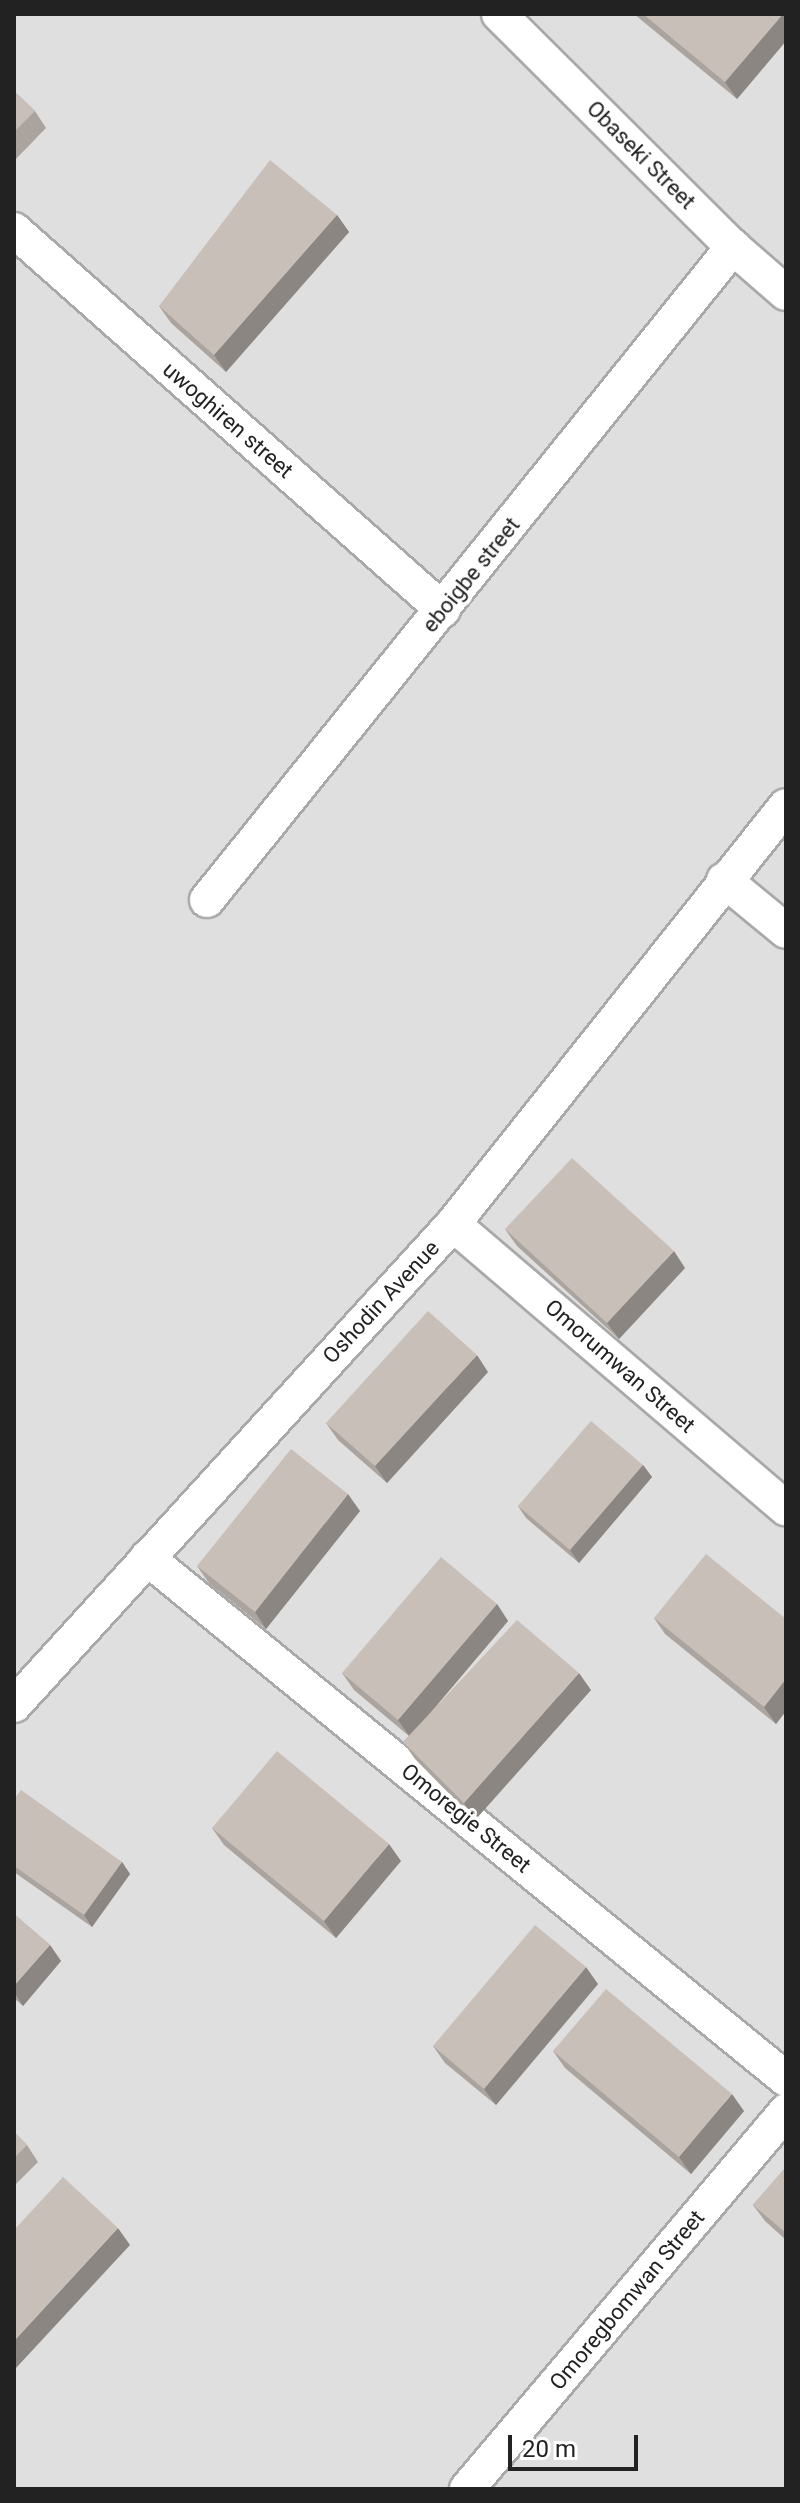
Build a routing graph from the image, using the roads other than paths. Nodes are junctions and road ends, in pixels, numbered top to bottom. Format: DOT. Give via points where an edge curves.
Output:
graph roads {
  1 [pos="499,14"];
  2 [pos="14,230"];
  3 [pos="733,247"];
  4 [pos="786,293"];
  5 [pos="443,610"];
  6 [pos="786,806"];
  7 [pos="724,880"];
  8 [pos="207,900"];
  9 [pos="786,931"];
  10 [pos="453,1224"];
  11 [pos="786,1508"];
  12 [pos="147,1558"];
  13 [pos="14,1705"];
  14 [pos="786,2079"];
  15 [pos="786,2111"];
  16 [pos="467,2489"];
  1 -- 3 [label="street, Obaseki Street"];
  2 -- 5 [label="street, uwoghiren street"];
  3 -- 4 [label="street, Obaseki Street"];
  3 -- 5 [label="street, eboigbe street"];
  5 -- 8 [label="street, eboigbe street"];
  6 -- 7 [label="street, Oshodin Avenue"];
  7 -- 9 [label="street"];
  7 -- 10 [label="street, Oshodin Avenue"];
  10 -- 11 [label="street, Omorumwan Street"];
  10 -- 12 [label="street, Oshodin Avenue"];
  12 -- 13 [label="street, Oshodin Avenue"];
  12 -- 14 [label="street, Omoregie Street"];
  15 -- 16 [label="street, Omoregbomwan Street"];
}
